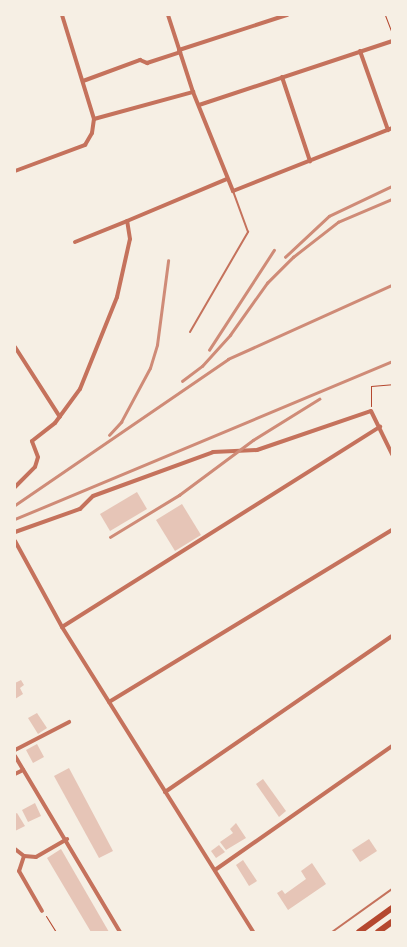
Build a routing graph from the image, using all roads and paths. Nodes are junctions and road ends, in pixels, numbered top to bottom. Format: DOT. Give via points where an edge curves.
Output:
graph roads {
  1 [pos="62,15"];
  2 [pos="168,15"];
  3 [pos="287,15"];
  4 [pos="385,15"];
  5 [pos="392,33"];
  6 [pos="392,41"];
  7 [pos="179,51"];
  8 [pos="360,51"];
  9 [pos="282,77"];
  10 [pos="83,81"];
  11 [pos="193,92"];
  12 [pos="199,105"];
  13 [pos="94,119"];
  14 [pos="390,129"];
  15 [pos="310,160"];
  16 [pos="15,171"];
  17 [pos="227,179"];
  18 [pos="233,191"];
  19 [pos="127,221"];
  20 [pos="74,242"];
  21 [pos="190,332"];
  22 [pos="15,347"];
  23 [pos="392,384"];
  24 [pos="371,411"];
  25 [pos="60,416"];
  26 [pos="380,427"];
  27 [pos="392,454"];
  28 [pos="15,487"];
  29 [pos="392,530"];
  30 [pos="15,532"];
  31 [pos="15,541"];
  32 [pos="62,627"];
  33 [pos="392,636"];
  34 [pos="109,702"];
  35 [pos="69,722"];
  36 [pos="392,746"];
  37 [pos="15,750"];
  38 [pos="15,756"];
  39 [pos="23,770"];
  40 [pos="15,774"];
  41 [pos="165,792"];
  42 [pos="67,839"];
  43 [pos="15,849"];
  44 [pos="24,856"];
  45 [pos="215,870"];
  46 [pos="392,888"];
  47 [pos="392,908"];
  48 [pos="42,911"];
  49 [pos="392,922"];
  50 [pos="56,932"];
  51 [pos="120,932"];
  52 [pos="253,932"];
  53 [pos="332,932"];
  54 [pos="359,932"];
  55 [pos="378,932"];
  1 -- 10 [label="street"];
  2 -- 7 [label="street"];
  3 -- 7 [label="street"];
  4 -- 5 [label="path"];
  6 -- 8 [label="street"];
  7 -- 10 [label="street" via="147,63 140,60"];
  7 -- 11 [label="street"];
  8 -- 9 [label="street"];
  8 -- 14 [label="street"];
  9 -- 12 [label="street"];
  9 -- 15 [label="street"];
  10 -- 13 [label="street"];
  11 -- 12 [label="street"];
  11 -- 13 [label="street"];
  12 -- 17 [label="street"];
  13 -- 16 [label="street" via="92,133 85,145"];
  14 -- 15 [label="street"];
  15 -- 18 [label="street"];
  17 -- 18 [label="street"];
  17 -- 19 [label="street"];
  18 -- 21 [label="lane" via="248,232"];
  19 -- 20 [label="street"];
  19 -- 25 [label="street" via="130,238 117,297 80,390"];
  22 -- 25 [label="street"];
  23 -- 24 [label="path" via="371,386"];
  24 -- 26 [label="street"];
  24 -- 30 [label="street" via="258,450 213,452 93,496 80,509"];
  25 -- 28 [label="street" via="32,441 38,457 35,467"];
  26 -- 27 [label="street"];
  26 -- 32 [label="street"];
  29 -- 34 [label="street"];
  31 -- 32 [label="street"];
  32 -- 34 [label="street"];
  33 -- 41 [label="street"];
  34 -- 41 [label="street"];
  35 -- 37 [label="street"];
  36 -- 45 [label="street"];
  38 -- 39 [label="street"];
  39 -- 40 [label="street"];
  39 -- 42 [label="street"];
  41 -- 45 [label="street"];
  42 -- 44 [label="street" via="36,857"];
  42 -- 51 [label="street"];
  43 -- 44 [label="street"];
  44 -- 48 [label="street" via="19,872"];
  45 -- 52 [label="street"];
  46 -- 53 [label="lane"];
  47 -- 54 [label="main road"];
  48 -- 50 [label="path"];
  49 -- 55 [label="main road"];
}
